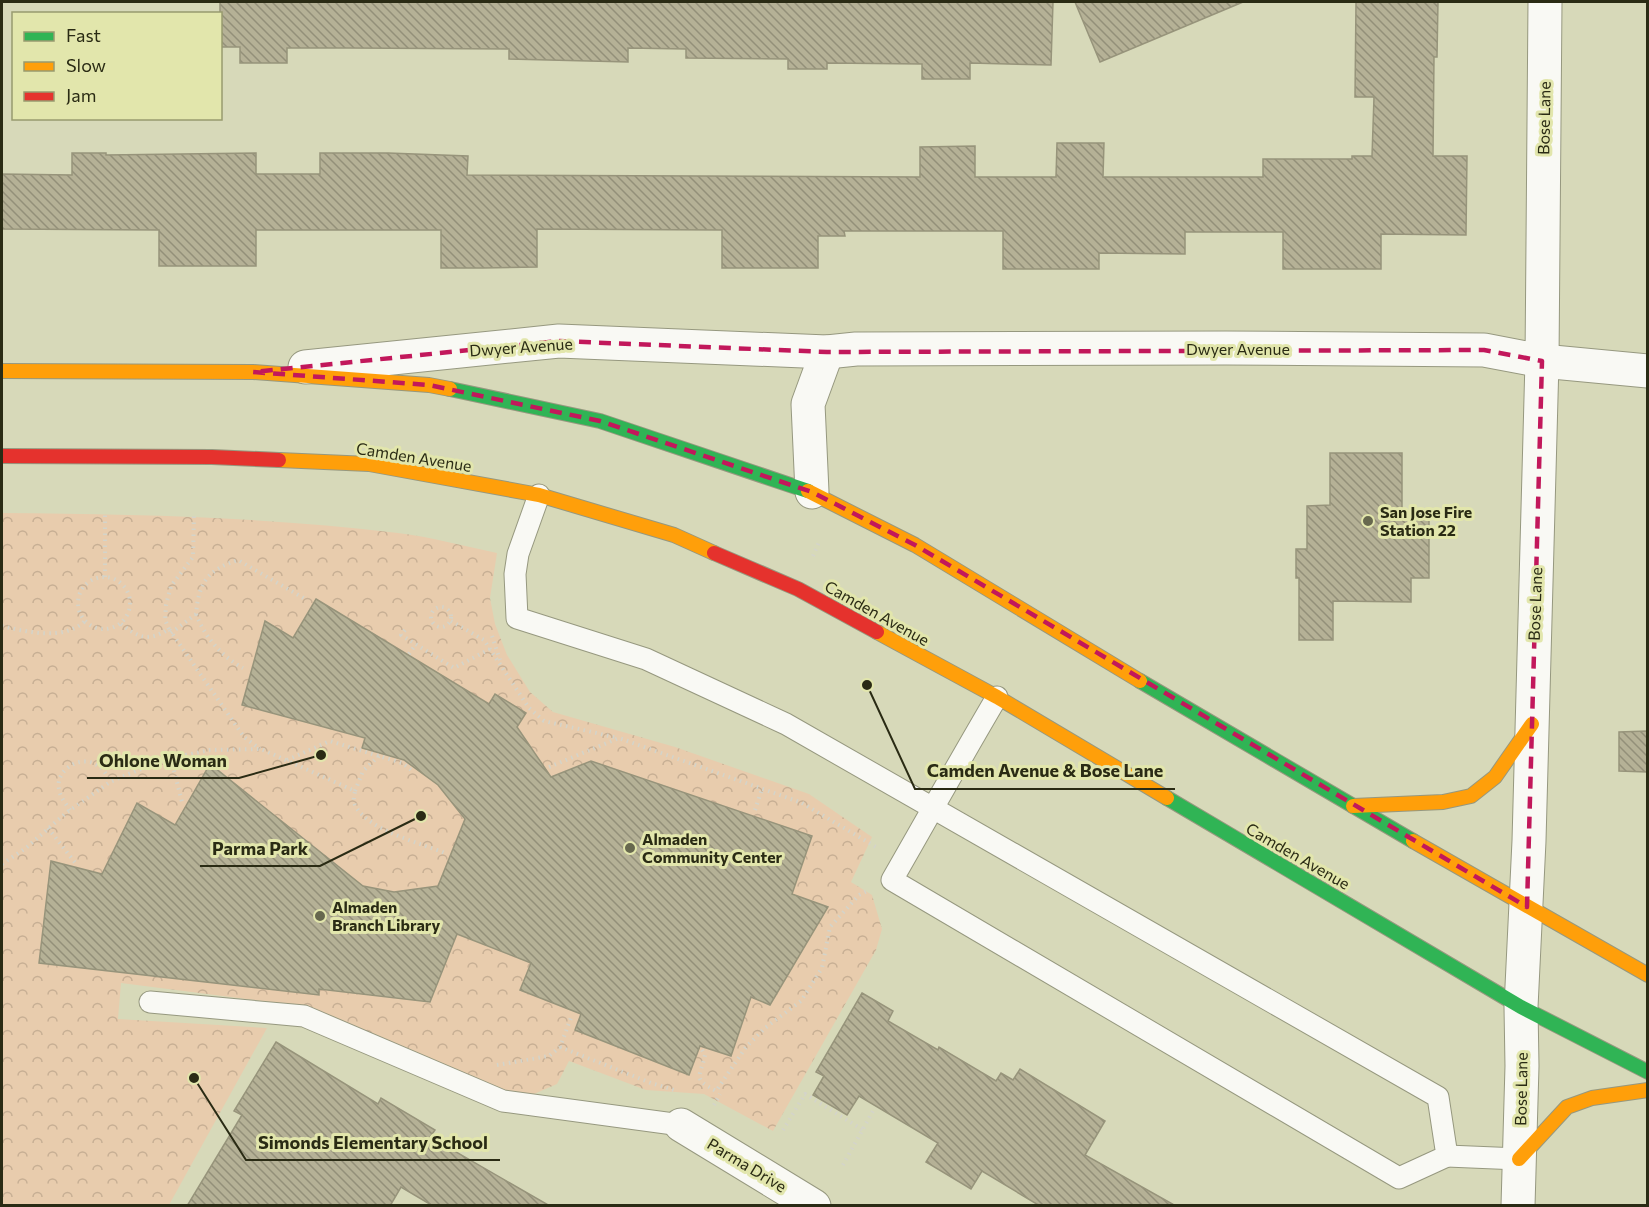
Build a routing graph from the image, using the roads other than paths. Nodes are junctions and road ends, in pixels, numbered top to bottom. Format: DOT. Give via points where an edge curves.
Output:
graph roads {
  1 [pos="1545,2"];
  2 [pos="827,352"];
  3 [pos="1542,361"];
  4 [pos="2,370"];
  5 [pos="1647,371"];
  6 [pos="253,372"];
  7 [pos="2,456"];
  8 [pos="812,492"];
  9 [pos="539,495"];
  10 [pos="997,697"];
  11 [pos="1532,724"];
  12 [pos="1353,806"];
  13 [pos="934,808"];
  14 [pos="1527,907"];
  15 [pos="1647,975"];
  16 [pos="150,1002"];
  17 [pos="1521,1007"];
  18 [pos="1647,1072"];
  19 [pos="1647,1090"];
  20 [pos="681,1125"];
  21 [pos="1447,1156"];
  22 [pos="1519,1159"];
  23 [pos="814,1206"];
  24 [pos="1518,1206"];
  1 -- 3 [label="street, Bose Lane"];
  2 -- 3 [label="street, Dwyer Avenue" via="1484,350"];
  2 -- 6 [label="street, Dwyer Avenue" via="559,341"];
  2 -- 8 [label="street" via="808,404"];
  3 -- 5 [label="street, Dwyer Avenue"];
  3 -- 11 [label="street, Bose Lane"];
  4 -- 6 [label="main road"];
  6 -- 8 [label="main road" via="429,385 600,421"];
  7 -- 9 [label="main road, Camden Avenue" via="212,457 369,464"];
  8 -- 12 [label="main road" via="915,545"];
  9 -- 10 [label="main road, Camden Avenue" via="674,535 798,589"];
  9 -- 13 [label="lane" via="518,555 517,618 646,659 786,724"];
  10 -- 13 [label="lane"];
  10 -- 17 [label="main road, Camden Avenue"];
  11 -- 12 [label="main road" via="1495,777 1471,796 1443,802"];
  11 -- 14 [label="street, Bose Lane"];
  12 -- 14 [label="main road"];
  13 -- 21 [label="lane" via="1438,1097"];
  13 -- 21 [label="lane" via="897,872 1399,1178"];
  14 -- 15 [label="main road"];
  14 -- 17 [label="street, Bose Lane"];
  16 -- 20 [label="lane" via="304,1016 504,1101"];
  17 -- 18 [label="main road, Camden Avenue"];
  17 -- 22 [label="street, Bose Lane"];
  19 -- 22 [label="main road" via="1592,1098 1568,1107"];
  20 -- 23 [label="street, Parma Drive"];
  21 -- 22 [label="lane"];
  22 -- 24 [label="street, Bose Lane"];
}
